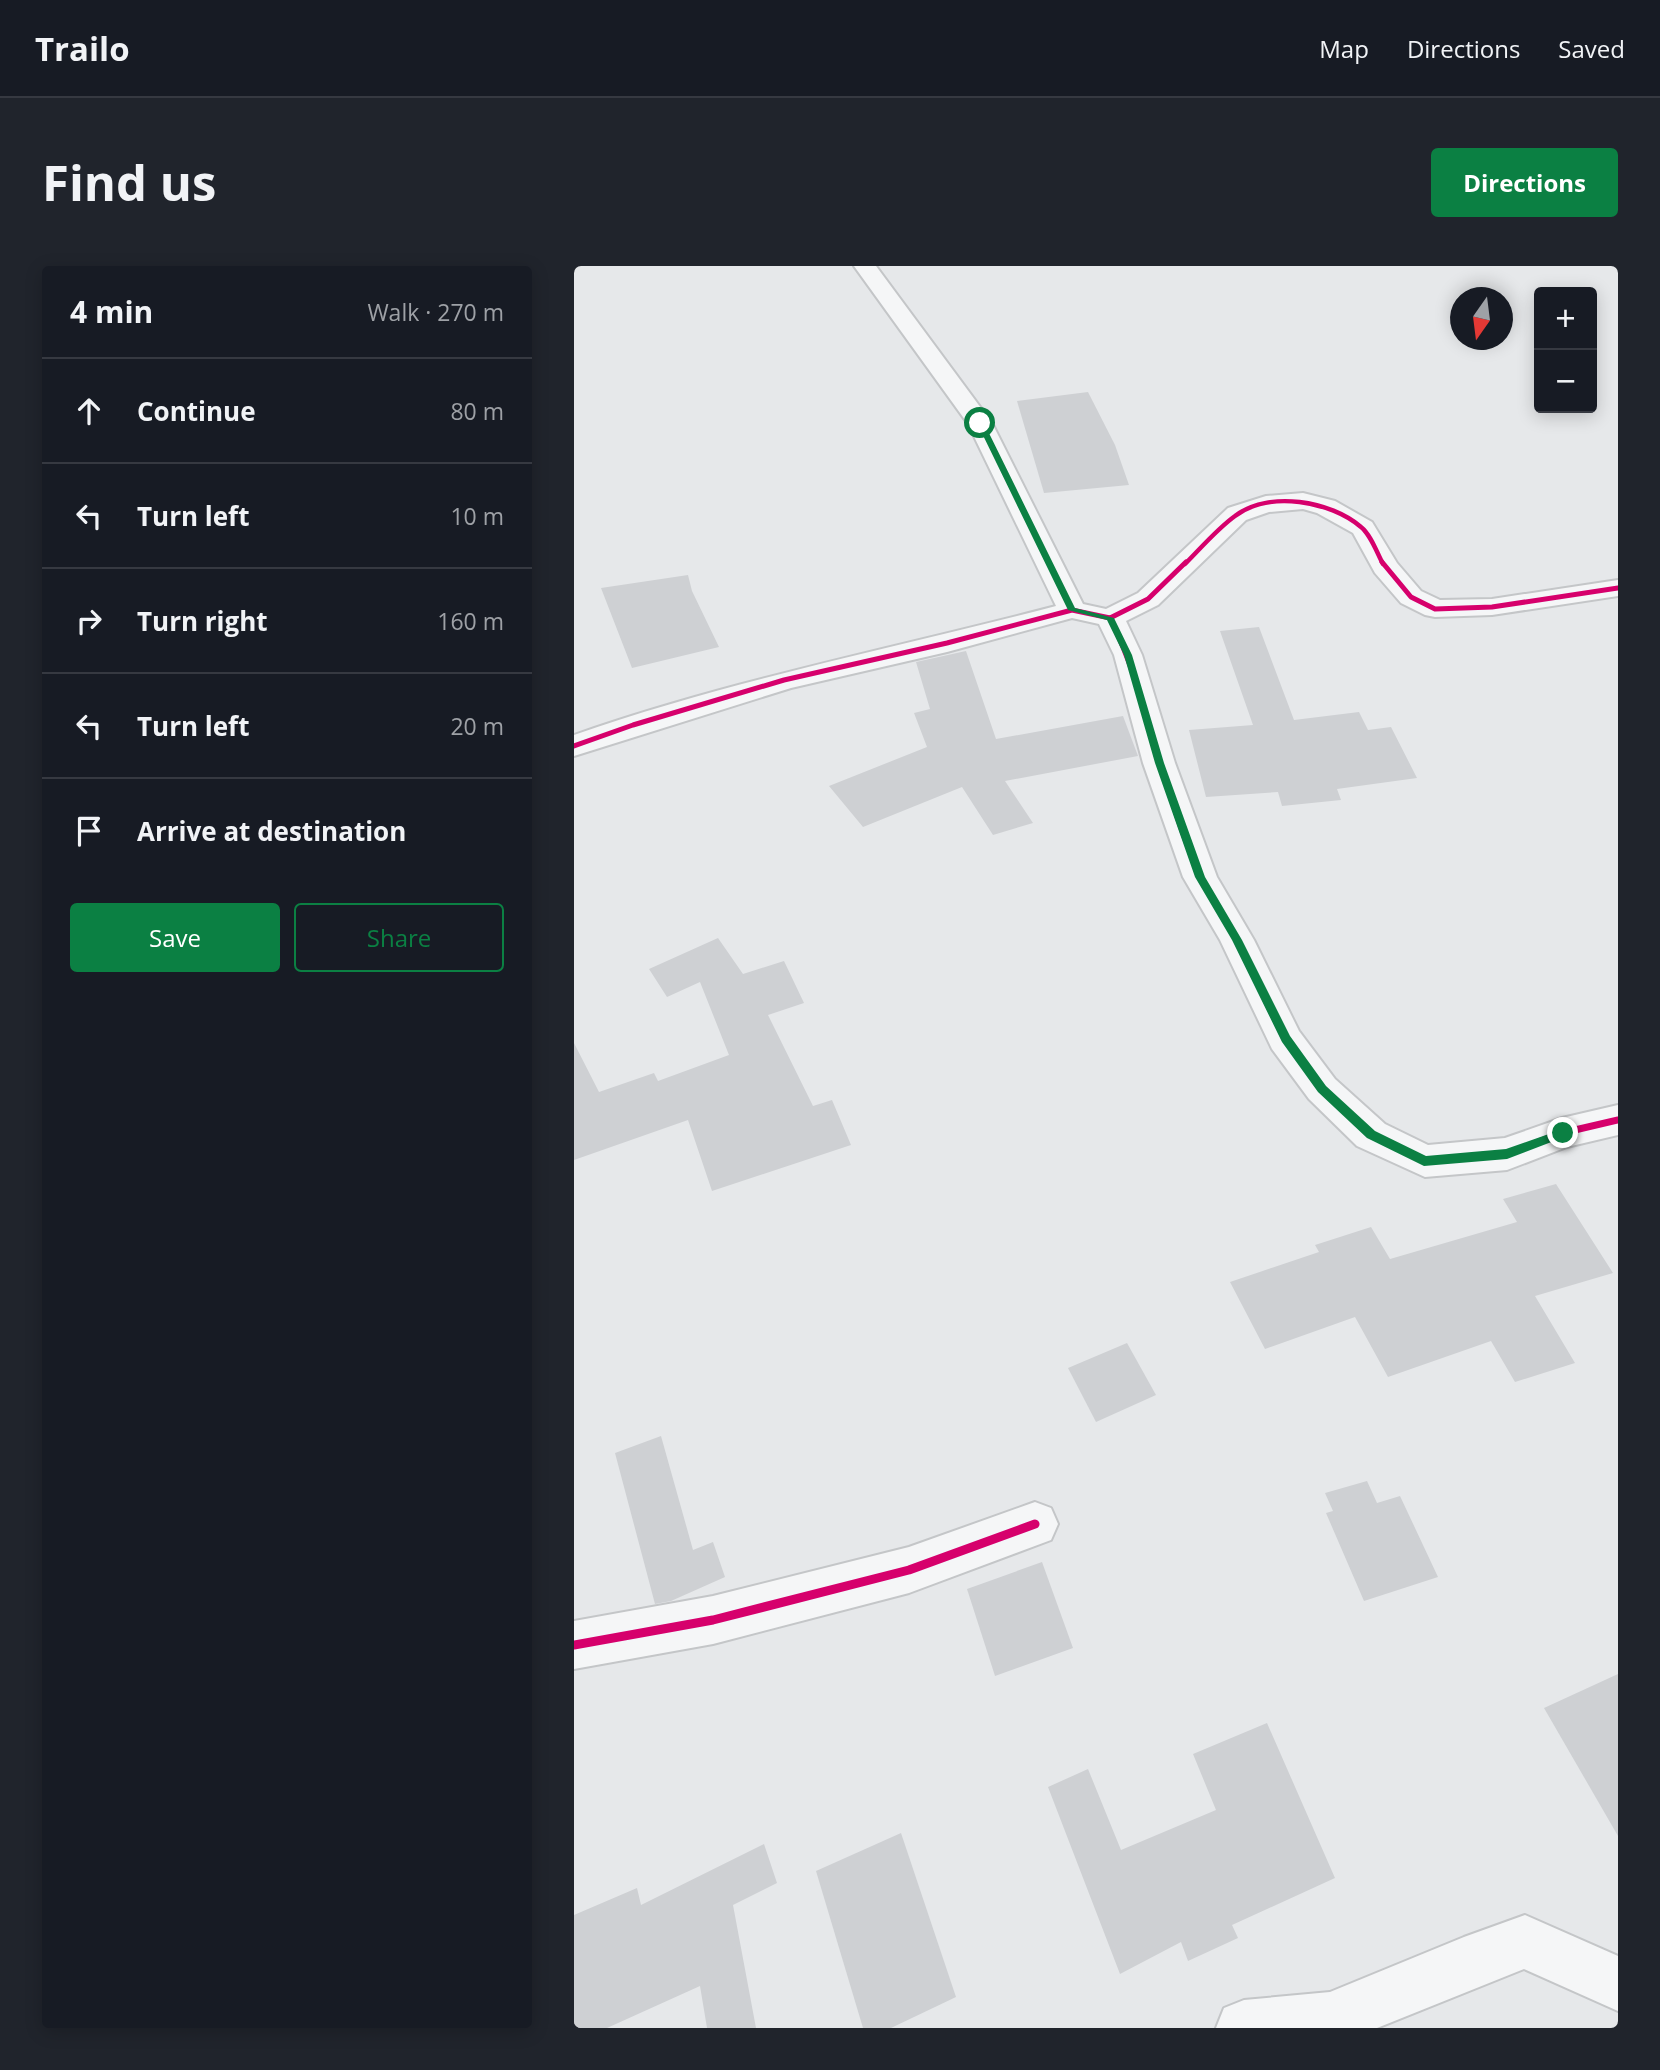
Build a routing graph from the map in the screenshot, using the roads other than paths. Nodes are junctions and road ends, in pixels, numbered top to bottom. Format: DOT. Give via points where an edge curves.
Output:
graph roads {
  1 [pos="865,266"];
  2 [pos="1618,588"];
  3 [pos="1072,610"];
  4 [pos="1110,618"];
  5 [pos="574,747"];
  6 [pos="1618,1120"];
  7 [pos="1035,1524"];
  8 [pos="574,1645"];
  9 [pos="1618,1984"];
  10 [pos="1244,2028"];
  1 -- 3 [label="street" via="980,423"];
  2 -- 4 [label="street" via="1492,607 1435,609 1411,597 1385,567 1363,528 1326,507 1303,501 1266,504 1237,514 1147,599"];
  3 -- 4 [label="street"];
  3 -- 5 [label="street" via="783,680"];
  4 -- 6 [label="street" via="1128,655 1163,775 1200,877 1285,1039 1322,1089 1371,1135 1424,1161 1507,1154 1563,1133"];
  7 -- 8 [label="street" via="909,1570 713,1620"];
  9 -- 10 [label="street" via="1525,1942 1330,2020"];
}
